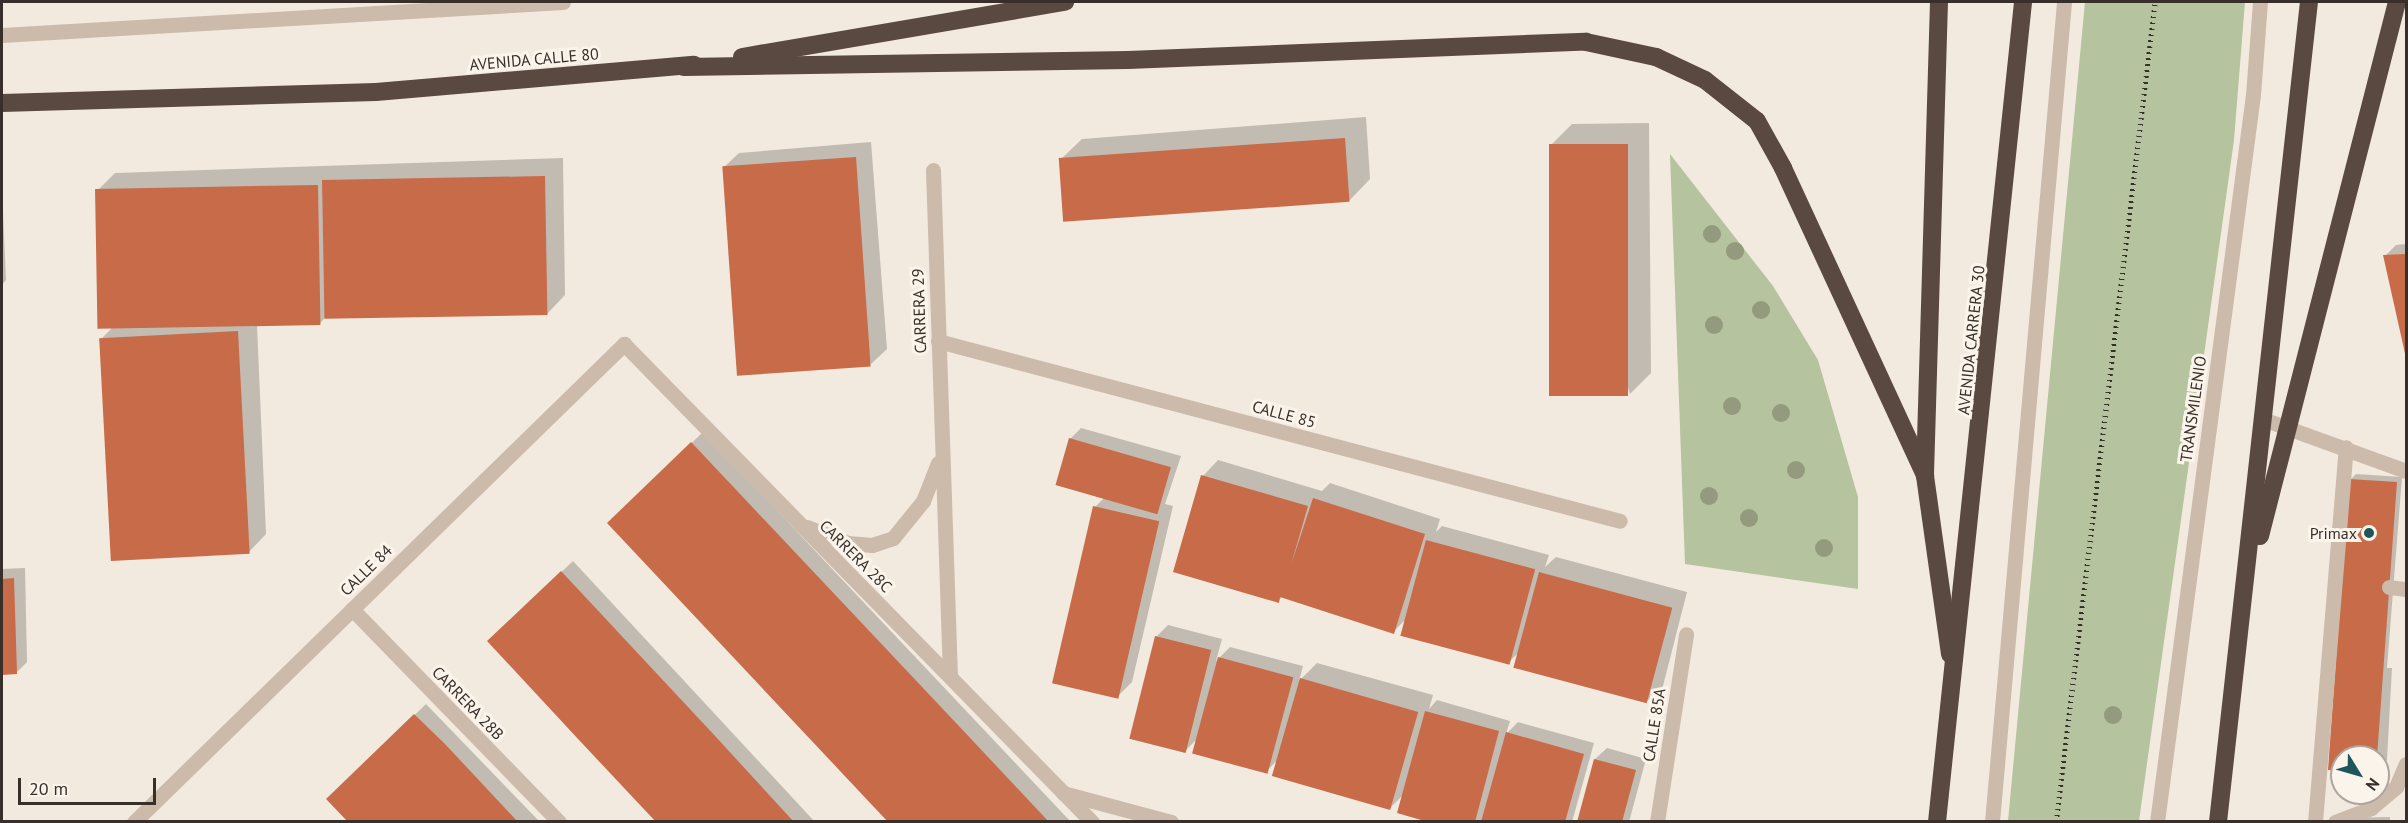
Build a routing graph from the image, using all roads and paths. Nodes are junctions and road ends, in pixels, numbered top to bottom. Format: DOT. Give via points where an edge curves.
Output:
graph roads {
  1 [pos="563,2"];
  2 [pos="1065,2"];
  3 [pos="1939,2"];
  4 [pos="2023,2"];
  5 [pos="2064,2"];
  6 [pos="2260,2"];
  7 [pos="2309,2"];
  8 [pos="2397,2"];
  9 [pos="2,35"];
  10 [pos="684,67"];
  11 [pos="2,103"];
  12 [pos="933,170"];
  13 [pos="938,341"];
  14 [pos="624,344"];
  15 [pos="2263,419"];
  16 [pos="2286,426"];
  17 [pos="2346,447"];
  18 [pos="942,451"];
  19 [pos="2406,471"];
  20 [pos="1925,476"];
  21 [pos="1620,521"];
  22 [pos="799,524"];
  23 [pos="2389,587"];
  24 [pos="2406,589"];
  25 [pos="352,609"];
  26 [pos="2240,617"];
  27 [pos="1686,634"];
  28 [pos="950,676"];
  29 [pos="1954,682"];
  30 [pos="2406,764"];
  31 [pos="1064,793"];
  32 [pos="134,822"];
  33 [pos="559,822"];
  34 [pos="1092,822"];
  35 [pos="1171,822"];
  36 [pos="1657,822"];
  37 [pos="1937,822"];
  38 [pos="1992,822"];
  39 [pos="2157,822"];
  40 [pos="2218,822"];
  41 [pos="2315,822"];
  42 [pos="2335,822"];
  1 -- 9 [label="street" via="310,21"];
  2 -- 10 [label="highway, AVENIDA CALLE 80"];
  3 -- 20 [label="highway, AVENIDA CARRERA 30"];
  4 -- 29 [label="highway, AVENIDA CARRERA 30"];
  5 -- 38 [label="street"];
  6 -- 39 [label="street, TRANSMILENIO" via="2253,95"];
  7 -- 15 [label="highway"];
  8 -- 16 [label="highway"];
  10 -- 11 [label="highway, AVENIDA CALLE 80" via="376,92"];
  10 -- 20 [label="highway" via="1128,60 1586,42 1656,57 1705,80 1757,122 1783,168"];
  12 -- 13 [label="street, CARRERA 29"];
  13 -- 18 [label="street, CARRERA 29"];
  13 -- 21 [label="street, CALLE 85"];
  14 -- 22 [label="street, CARRERA 28C"];
  14 -- 25 [label="street, CALLE 84"];
  15 -- 16 [label="street"];
  15 -- 26 [label="highway"];
  16 -- 17 [label="street"];
  16 -- 26 [label="highway"];
  17 -- 19 [label="street"];
  17 -- 41 [label="street"];
  18 -- 22 [label="street, CARRERA 29" via="923,501 893,538 872,545 848,543"];
  18 -- 28 [label="street, CARRERA 29"];
  20 -- 29 [label="highway, AVENIDA CARRERA 30"];
  22 -- 28 [label="street, CARRERA 28C"];
  23 -- 24 [label="street"];
  25 -- 32 [label="street, CALLE 84"];
  25 -- 33 [label="street, CARRERA 28B"];
  26 -- 40 [label="highway"];
  27 -- 36 [label="street, CALLE 85A"];
  28 -- 31 [label="street, CARRERA 28C"];
  29 -- 37 [label="highway, AVENIDA CARRERA 30"];
  30 -- 42 [label="street" via="2396,787 2372,808"];
  31 -- 34 [label="street, CARRERA 28C"];
  31 -- 35 [label="street"];
}
